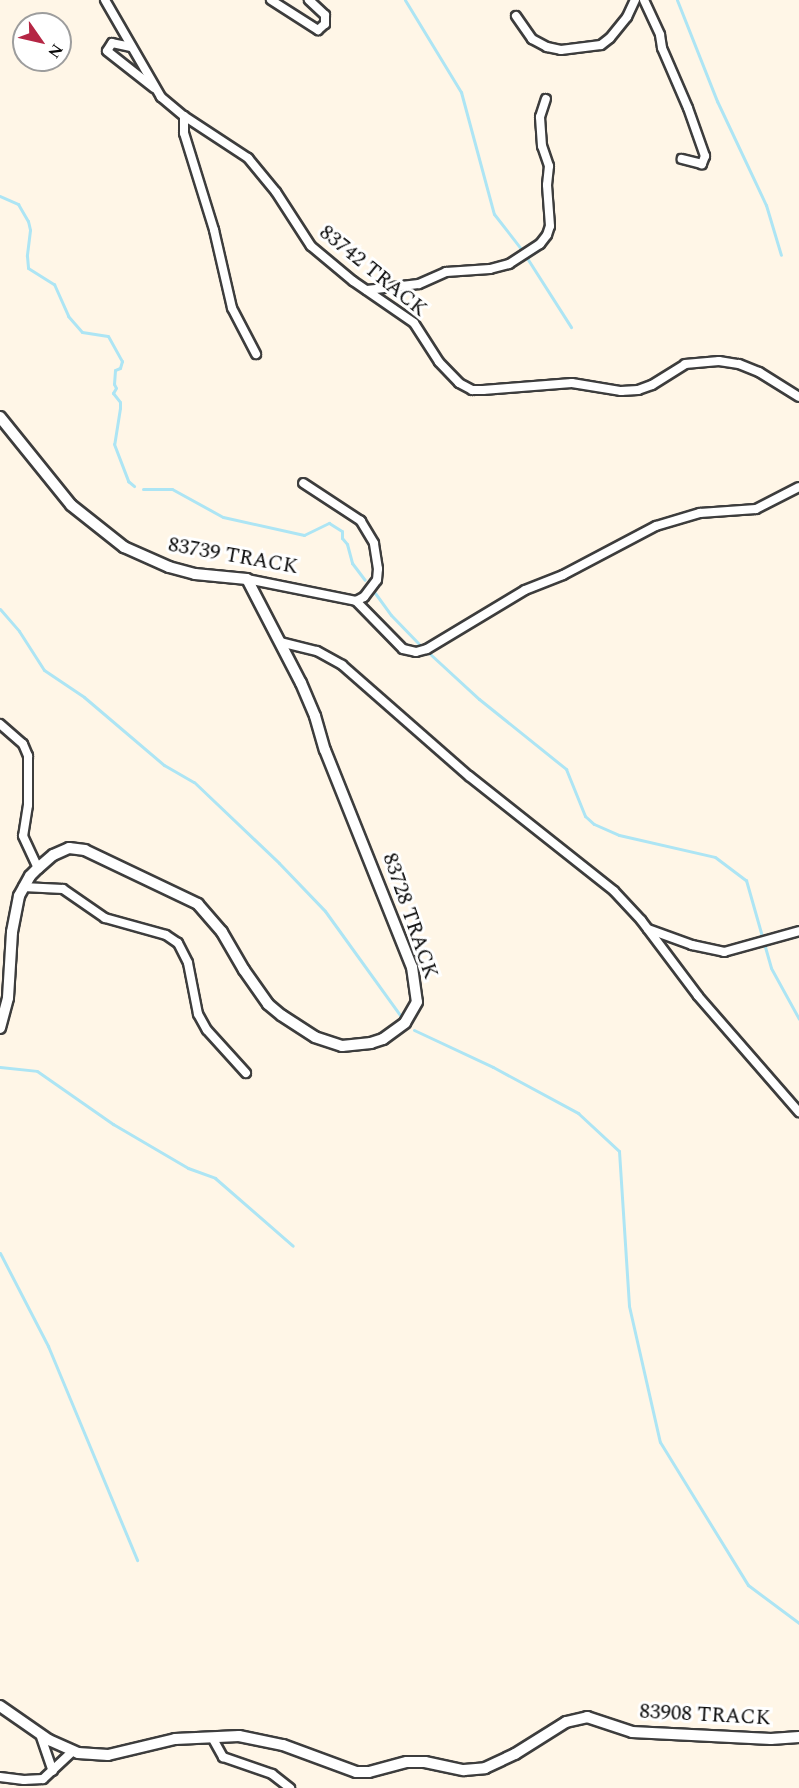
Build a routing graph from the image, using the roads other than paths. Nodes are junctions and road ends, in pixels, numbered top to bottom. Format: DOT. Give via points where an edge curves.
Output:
graph roads {
  1 [pos="105,0"];
  2 [pos="271,0"];
  3 [pos="309,0"];
  4 [pos="635,0"];
  5 [pos="644,0"];
  6 [pos="516,16"];
  7 [pos="131,47"];
  8 [pos="156,89"];
  9 [pos="546,99"];
  10 [pos="183,116"];
  11 [pos="682,159"];
  12 [pos="367,290"];
  13 [pos="256,354"];
  14 [pos="799,397"];
  15 [pos="0,417"];
  16 [pos="303,483"];
  17 [pos="799,487"];
  18 [pos="247,579"];
  19 [pos="356,600"];
  20 [pos="280,642"];
  21 [pos="0,724"];
  22 [pos="38,868"];
  23 [pos="23,887"];
  24 [pos="648,929"];
  25 [pos="799,931"];
  26 [pos="0,1028"];
  27 [pos="246,1073"];
  28 [pos="799,1112"];
  29 [pos="0,1706"];
  30 [pos="40,1734"];
  31 [pos="799,1737"];
  32 [pos="213,1739"];
  33 [pos="72,1751"];
  34 [pos="53,1771"];
  35 [pos="0,1777"];
  36 [pos="290,1788"];
  1 -- 7 [label="street, 83742 TRACK"];
  2 -- 3 [label="street" via="318,30 325,24 325,15"];
  4 -- 6 [label="street" via="627,17 600,45 561,50 547,47 532,39"];
  5 -- 11 [label="street" via="705,156 702,164"];
  7 -- 8 [label="street, 83742 TRACK"];
  7 -- 8 [label="street" via="112,43 107,51"];
  8 -- 10 [label="street, 83742 TRACK"];
  9 -- 12 [label="street" via="540,117 542,146 549,166 550,226 540,244 508,264 490,269 446,272 419,284"];
  10 -- 12 [label="street, 83742 TRACK" via="248,158 311,246"];
  10 -- 13 [label="street" via="184,133 214,230 232,308"];
  12 -- 14 [label="street, 83742 TRACK" via="414,323 449,376 472,390 572,383 638,390 686,364 719,362 759,372"];
  15 -- 18 [label="street, 83739 TRACK" via="71,505 124,547 195,574"];
  16 -- 19 [label="street" via="361,521 374,543 377,580 364,597"];
  17 -- 19 [label="street" via="756,508 700,513 656,526 563,575 525,590 416,652 403,649"];
  18 -- 19 [label="street, 83739 TRACK"];
  18 -- 20 [label="street, 83728 TRACK"];
  20 -- 22 [label="street, 83728 TRACK" via="315,716 328,759 412,967 417,1002 405,1023 383,1039 355,1047 315,1037 268,1004 212,919 188,897 78,848 63,850"];
  20 -- 24 [label="street" via="317,651 351,672 469,776 599,877"];
  21 -- 22 [label="street" via="27,750 28,805 23,836"];
  22 -- 23 [label="street, 83728 TRACK"];
  23 -- 26 [label="street, 83728 TRACK" via="14,918 8,998"];
  23 -- 27 [label="street" via="63,890 105,918 166,935 178,943 188,963 198,1014 207,1030"];
  24 -- 25 [label="street" via="724,952"];
  24 -- 28 [label="street" via="698,996"];
  29 -- 30 [label="street, 83908 TRACK"];
  30 -- 33 [label="street, 83908 TRACK"];
  30 -- 34 [label="street"];
  31 -- 32 [label="street, 83908 TRACK" via="632,1732 587,1717 566,1722 485,1768 464,1770 406,1762 369,1772 346,1770 270,1741 239,1736"];
  32 -- 33 [label="street, 83908 TRACK" via="174,1739 108,1755"];
  32 -- 36 [label="street" via="223,1757 272,1774"];
  33 -- 34 [label="street"];
  34 -- 35 [label="street" via="43,1779"];
}
